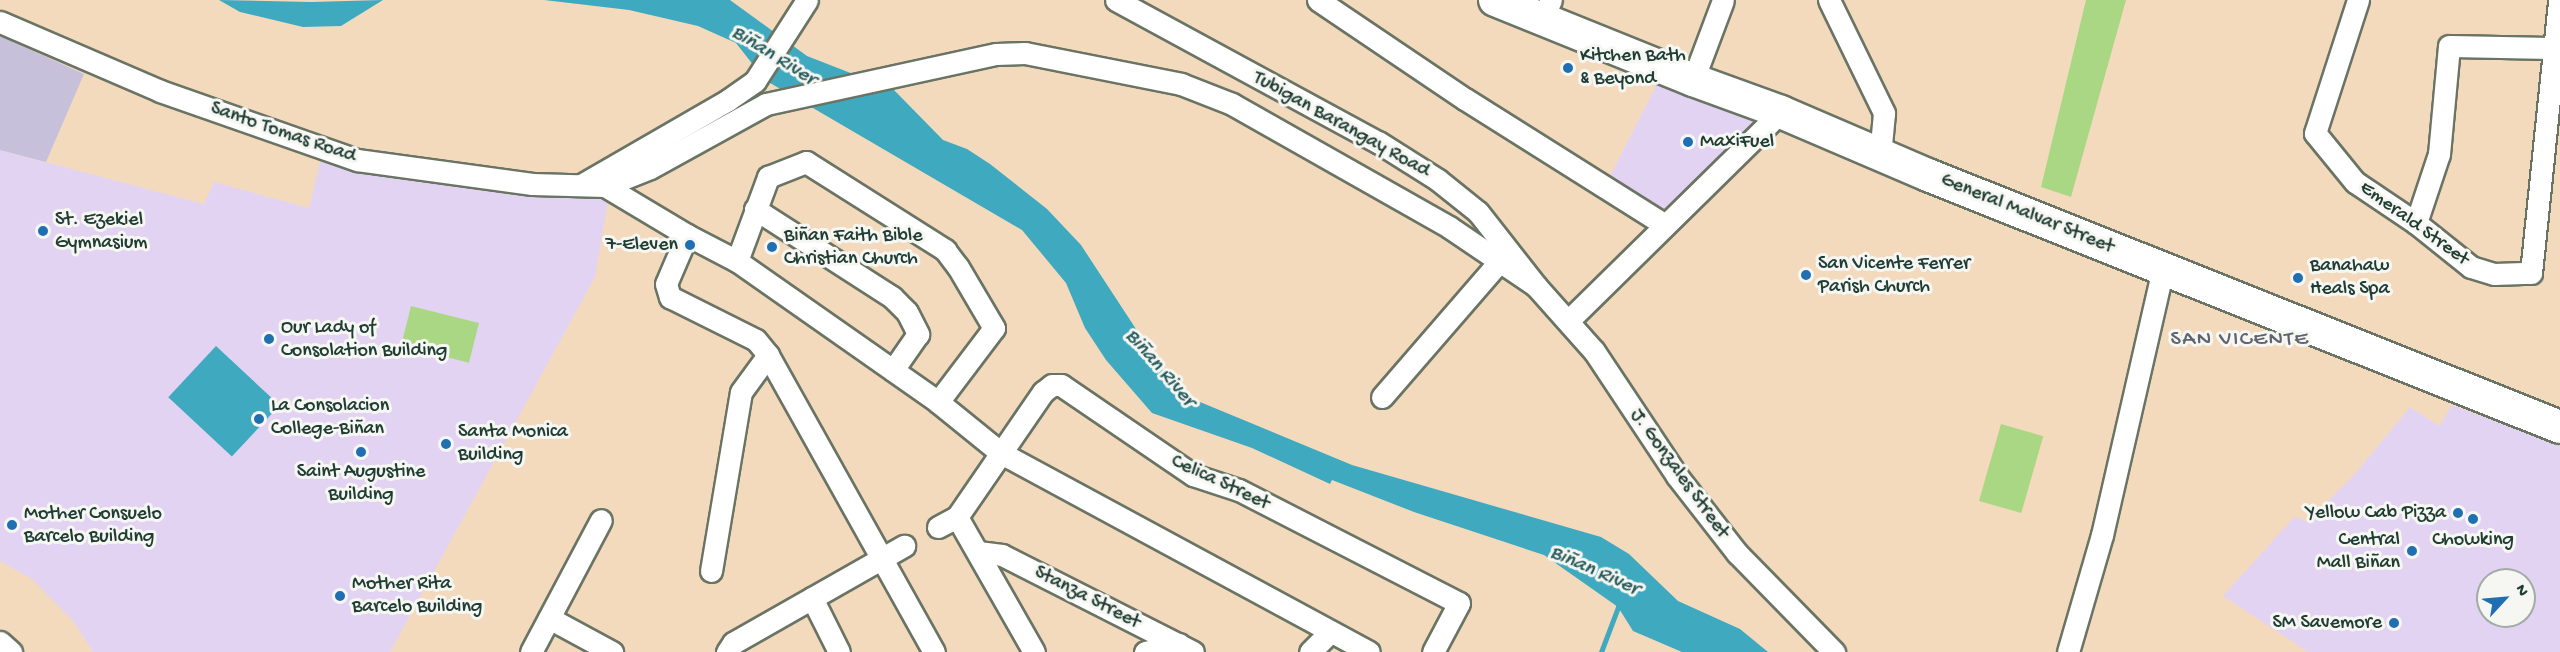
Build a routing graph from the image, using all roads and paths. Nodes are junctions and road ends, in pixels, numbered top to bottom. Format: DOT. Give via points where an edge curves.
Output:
graph roads {
  1 [pos="1116,0"];
  2 [pos="1318,0"];
  3 [pos="1495,0"];
  4 [pos="1723,0"];
  5 [pos="2358,0"];
  6 [pos="2559,0"];
  7 [pos="1834,4"];
  8 [pos="1148,7"];
  9 [pos="803,8"];
  10 [pos="1546,10"];
  11 [pos="0,22"];
  12 [pos="2552,48"];
  13 [pos="1693,81"];
  14 [pos="1781,112"];
  15 [pos="1880,156"];
  16 [pos="581,185"];
  17 [pos="605,186"];
  18 [pos="755,210"];
  19 [pos="2416,223"];
  20 [pos="1665,225"];
  21 [pos="687,235"];
  22 [pos="737,261"];
  23 [pos="1500,261"];
  24 [pos="2163,268"];
  25 [pos="1536,286"];
  26 [pos="1568,321"];
  27 [pos="768,355"];
  28 [pos="893,370"];
  29 [pos="1382,397"];
  30 [pos="938,402"];
  31 [pos="2560,427"];
  32 [pos="1001,453"];
  33 [pos="957,517"];
  34 [pos="601,520"];
  35 [pos="938,527"];
  36 [pos="904,546"];
  37 [pos="978,552"];
  38 [pos="883,558"];
  39 [pos="711,571"];
  40 [pos="812,598"];
  41 [pos="549,618"];
  42 [pos="1330,632"];
  43 [pos="0,642"];
  44 [pos="1186,648"];
  45 [pos="11,652"];
  46 [pos="531,652"];
  47 [pos="612,652"];
  48 [pos="727,652"];
  49 [pos="839,652"];
  50 [pos="934,652"];
  51 [pos="1034,652"];
  52 [pos="1145,652"];
  53 [pos="1310,652"];
  54 [pos="1369,652"];
  55 [pos="1433,652"];
  56 [pos="1834,652"];
  57 [pos="2068,652"];
  1 -- 8 [label="street, Tubigan Barangay Road"];
  2 -- 20 [label="street" via="1465,99"];
  3 -- 10 [label="highway, General Malvar Street"];
  4 -- 13 [label="street"];
  5 -- 19 [label="street, Emerald Street" via="2315,133 2355,182"];
  6 -- 12 [label="street"];
  7 -- 15 [label="street" via="1884,113"];
  8 -- 25 [label="street, Tubigan Barangay Road" via="1438,180 1478,212"];
  9 -- 16 [label="street" via="755,81"];
  10 -- 13 [label="highway, General Malvar Street"];
  11 -- 16 [label="street, Santo Tomas Road" via="160,91 357,160 532,184"];
  12 -- 19 [label="street" via="2449,46 2439,154"];
  12 -- 19 [label="street, Emerald Street" via="2531,273 2494,274 2471,267"];
  13 -- 14 [label="highway, General Malvar Street"];
  14 -- 15 [label="highway, General Malvar Street"];
  14 -- 20 [label="street"];
  15 -- 24 [label="highway, General Malvar Street"];
  16 -- 17 [label="street, Santo Tomas Road"];
  17 -- 21 [label="street"];
  17 -- 23 [label="street" via="650,168 766,104 996,54 1025,53 1181,84 1232,104 1449,227"];
  18 -- 22 [label="street"];
  18 -- 28 [label="street" via="892,297 907,312 918,334"];
  18 -- 30 [label="street" via="768,177 806,162 945,250 994,328"];
  20 -- 26 [label="street"];
  21 -- 22 [label="street"];
  21 -- 27 [label="street" via="666,284 670,297 756,340"];
  22 -- 28 [label="street"];
  23 -- 25 [label="street"];
  23 -- 29 [label="street"];
  24 -- 31 [label="highway, General Malvar Street"];
  24 -- 57 [label="street" via="2102,535"];
  25 -- 26 [label="street, J. Gonzales Street"];
  26 -- 56 [label="street, J. Gonzales Street" via="1594,351 1677,476 1730,544"];
  27 -- 38 [label="street"];
  27 -- 39 [label="street" via="741,392"];
  28 -- 30 [label="street"];
  30 -- 32 [label="street"];
  32 -- 33 [label="street, Celica Street"];
  32 -- 42 [label="street"];
  32 -- 55 [label="street, Celica Street" via="1043,392 1061,385 1193,476 1239,490 1459,603"];
  33 -- 35 [label="street"];
  33 -- 37 [label="street"];
  34 -- 41 [label="street"];
  36 -- 38 [label="street"];
  37 -- 44 [label="street, Stanza Street" via="1002,555"];
  37 -- 51 [label="street"];
  38 -- 40 [label="street"];
  38 -- 50 [label="street"];
  40 -- 48 [label="street" via="733,643"];
  40 -- 49 [label="street"];
  41 -- 46 [label="street"];
  41 -- 47 [label="street"];
  42 -- 53 [label="street"];
  42 -- 54 [label="street"];
  43 -- 45 [label="street"];
  44 -- 52 [label="street"];
}
